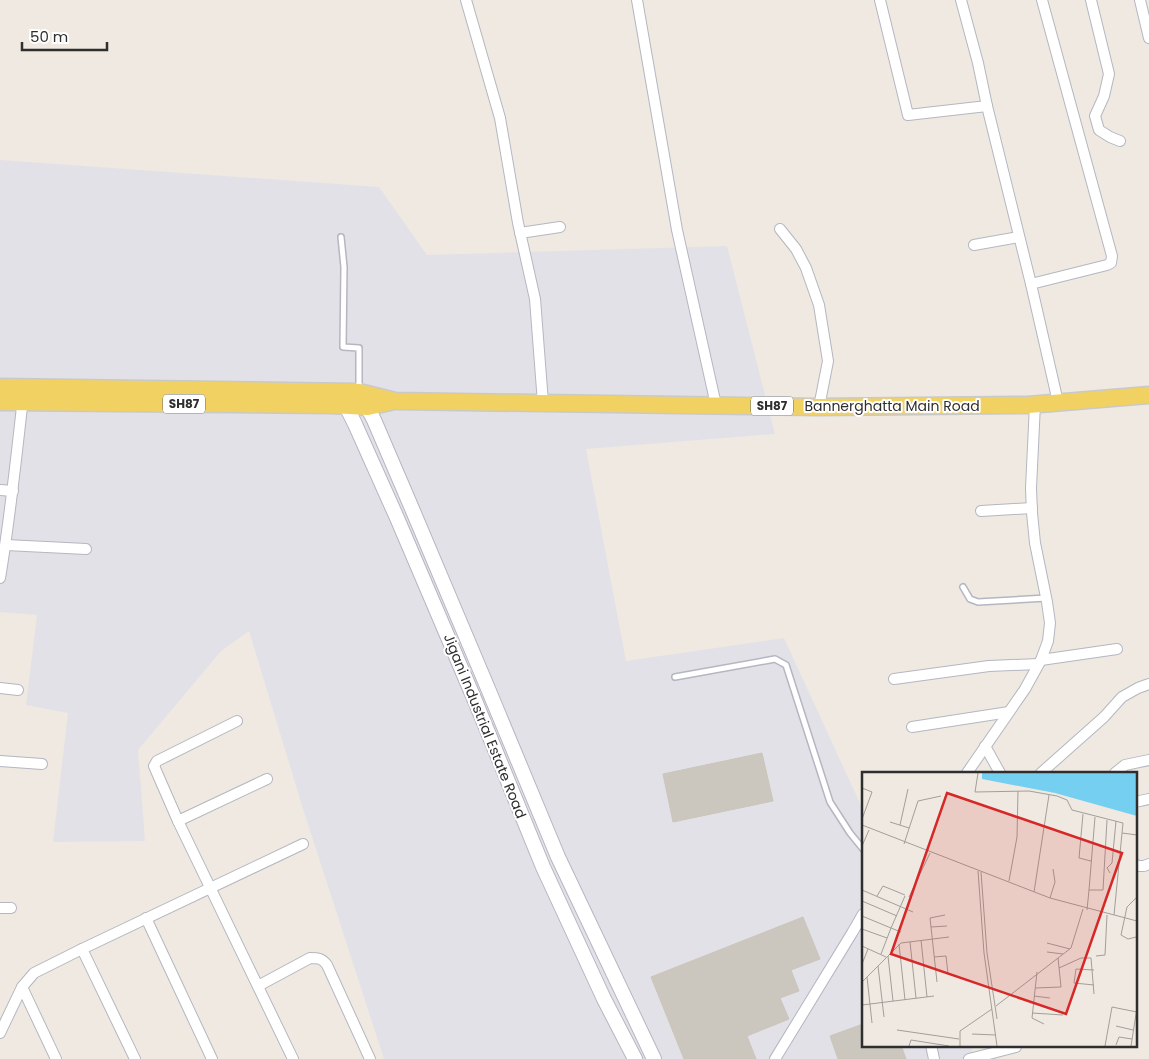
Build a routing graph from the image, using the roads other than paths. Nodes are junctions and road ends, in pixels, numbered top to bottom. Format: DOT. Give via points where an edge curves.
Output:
graph roads {
  1 [pos="466,0"];
  2 [pos="637,0"];
  3 [pos="880,0"];
  4 [pos="961,0"];
  5 [pos="1042,0"];
  6 [pos="1091,0"];
  7 [pos="1140,0"];
  8 [pos="1149,38"];
  9 [pos="987,106"];
  10 [pos="1120,141"];
  11 [pos="560,227"];
  12 [pos="780,229"];
  13 [pos="520,233"];
  14 [pos="341,237"];
  15 [pos="1019,237"];
  16 [pos="974,244"];
  17 [pos="1031,284"];
  18 [pos="0,387"];
  19 [pos="360,392"];
  20 [pos="23,395"];
  21 [pos="1149,395"];
  22 [pos="342,399"];
  23 [pos="395,401"];
  24 [pos="0,402"];
  25 [pos="543,402"];
  26 [pos="1058,402"];
  27 [pos="1035,404"];
  28 [pos="716,405"];
  29 [pos="368,407"];
  30 [pos="819,407"];
  31 [pos="0,490"];
  32 [pos="13,491"];
  33 [pos="1032,508"];
  34 [pos="981,511"];
  35 [pos="6,545"];
  36 [pos="86,549"];
  37 [pos="0,578"];
  38 [pos="963,587"];
  39 [pos="1047,598"];
  40 [pos="1118,649"];
  41 [pos="1040,662"];
  42 [pos="675,677"];
  43 [pos="894,679"];
  44 [pos="1149,684"];
  45 [pos="0,688"];
  46 [pos="18,690"];
  47 [pos="1009,712"];
  48 [pos="237,721"];
  49 [pos="912,727"];
  50 [pos="985,746"];
  51 [pos="1149,760"];
  52 [pos="0,761"];
  53 [pos="42,764"];
  54 [pos="967,772"];
  55 [pos="999,772"];
  56 [pos="1042,772"];
  57 [pos="1116,772"];
  58 [pos="267,779"];
  59 [pos="1149,799"];
  60 [pos="1136,802"];
  61 [pos="178,821"];
  62 [pos="303,844"];
  63 [pos="862,848"];
  64 [pos="1149,864"];
  65 [pos="1136,865"];
  66 [pos="210,888"];
  67 [pos="0,908"];
  68 [pos="12,908"];
  69 [pos="862,916"];
  70 [pos="146,918"];
  71 [pos="82,949"];
  72 [pos="258,986"];
  73 [pos="22,987"];
  74 [pos="0,1033"];
  75 [pos="930,1046"];
  76 [pos="1016,1048"];
  77 [pos="56,1059"];
  78 [pos="135,1059"];
  79 [pos="212,1059"];
  80 [pos="293,1059"];
  81 [pos="370,1059"];
  82 [pos="635,1059"];
  83 [pos="654,1059"];
  84 [pos="775,1059"];
  85 [pos="934,1059"];
  86 [pos="969,1059"];
  1 -- 13 [label="street" via="500,118"];
  2 -- 28 [label="street" via="677,230"];
  3 -- 9 [label="street" via="908,115"];
  4 -- 9 [label="street"];
  5 -- 17 [label="street" via="1112,256 1111,263 1107,265"];
  6 -- 10 [label="street" via="1108,74 1096,116 1099,130"];
  7 -- 8 [label="street"];
  9 -- 15 [label="street"];
  11 -- 13 [label="street"];
  12 -- 30 [label="street" via="806,268 819,305 828,362"];
  13 -- 25 [label="street" via="535,299"];
  14 -- 19 [label="lane" via="343,347 359,348"];
  15 -- 16 [label="street"];
  15 -- 17 [label="street"];
  17 -- 26 [label="street"];
  18 -- 20 [label="main road, Bannerghatta Main Road / SH87"];
  19 -- 22 [label="main road, Bannerghatta Main Road / SH87"];
  19 -- 23 [label="main road, Bannerghatta Main Road / SH87"];
  19 -- 29 [label="main road, Jigani Industrial Estate Road"];
  20 -- 22 [label="main road, Bannerghatta Main Road / SH87"];
  20 -- 24 [label="main road, Bannerghatta Main Road / SH87"];
  20 -- 32 [label="street"];
  21 -- 26 [label="main road, Bannerghatta Main Road / SH87"];
  22 -- 29 [label="main road, Bannerghatta Main Road / SH87"];
  22 -- 82 [label="main road, Jigani Industrial Estate Road" via="435,606 542,867"];
  23 -- 25 [label="main road, Bannerghatta Main Road / SH87"];
  23 -- 29 [label="main road, Bannerghatta Main Road / SH87"];
  25 -- 28 [label="main road, Bannerghatta Main Road / SH87"];
  26 -- 27 [label="main road, Bannerghatta Main Road / SH87"];
  27 -- 30 [label="main road, Bannerghatta Main Road / SH87"];
  27 -- 33 [label="street"];
  28 -- 30 [label="main road, Bannerghatta Main Road / SH87"];
  29 -- 83 [label="main road, Jigani Industrial Estate Road" via="558,857"];
  31 -- 32 [label="street"];
  32 -- 35 [label="street"];
  33 -- 34 [label="street"];
  33 -- 39 [label="street" via="1035,543"];
  35 -- 36 [label="street"];
  35 -- 37 [label="street"];
  38 -- 39 [label="lane" via="970,599 978,602"];
  39 -- 41 [label="street" via="1050,623"];
  40 -- 41 [label="street"];
  41 -- 43 [label="street"];
  41 -- 47 [label="street"];
  42 -- 63 [label="lane" via="775,659 786,665 830,802"];
  44 -- 56 [label="street" via="1122,697"];
  45 -- 46 [label="street"];
  47 -- 49 [label="street"];
  47 -- 50 [label="street"];
  48 -- 61 [label="street" via="154,763"];
  50 -- 54 [label="street"];
  50 -- 55 [label="street"];
  51 -- 57 [label="street" via="1125,765"];
  52 -- 53 [label="street"];
  58 -- 61 [label="street"];
  59 -- 60 [label="street"];
  61 -- 66 [label="street"];
  62 -- 66 [label="street"];
  64 -- 65 [label="street"];
  66 -- 70 [label="street"];
  66 -- 72 [label="street"];
  67 -- 68 [label="street"];
  69 -- 84 [label="street"];
  70 -- 71 [label="street"];
  70 -- 79 [label="street"];
  71 -- 73 [label="street" via="34,973"];
  71 -- 78 [label="street"];
  72 -- 80 [label="street"];
  72 -- 81 [label="street" via="310,958 324,960"];
  73 -- 74 [label="street"];
  73 -- 77 [label="street"];
  75 -- 85 [label="street"];
  76 -- 86 [label="street"];
}
